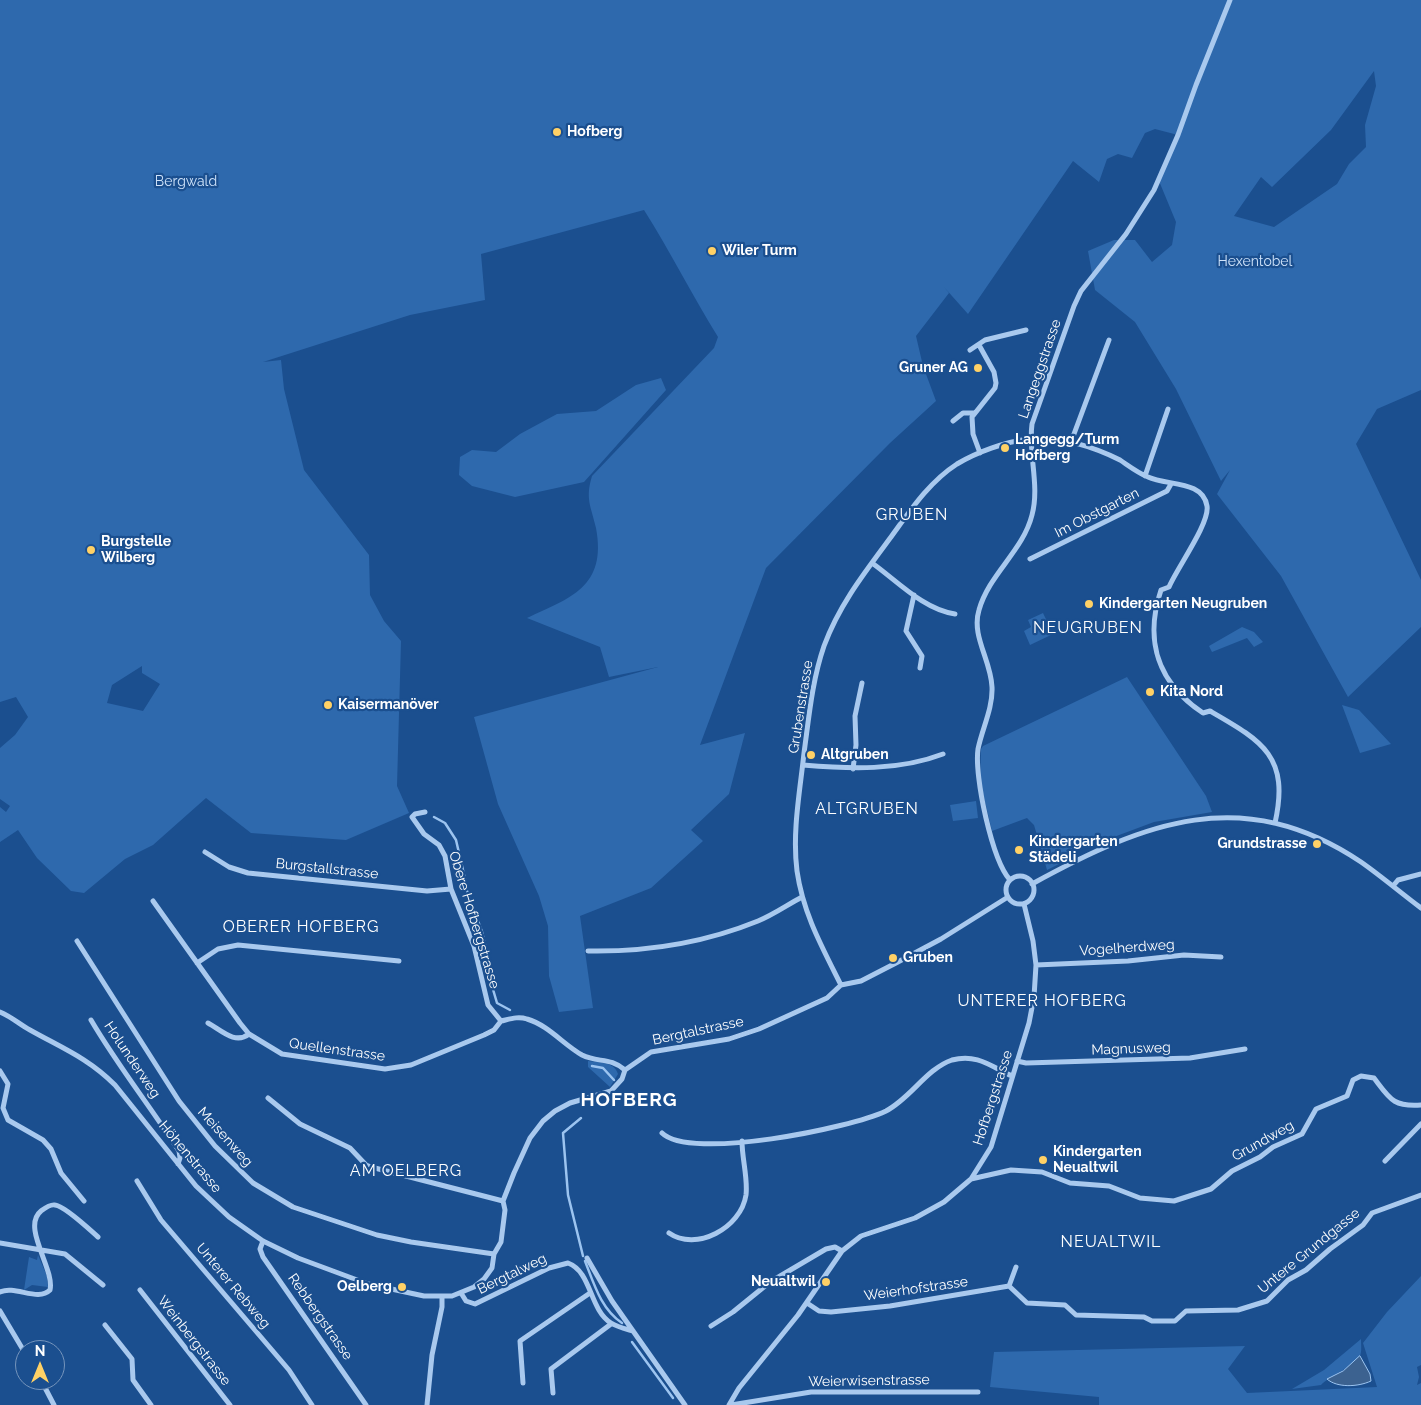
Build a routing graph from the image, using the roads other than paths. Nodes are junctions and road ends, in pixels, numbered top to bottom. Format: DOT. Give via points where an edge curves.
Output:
graph roads {
  1 [pos="1230,0"];
  2 [pos="1026,330"];
  3 [pos="1109,340"];
  4 [pos="979,345"];
  5 [pos="970,350"];
  6 [pos="1168,409"];
  7 [pos="974,413"];
  8 [pos="952,421"];
  9 [pos="1030,439"];
  10 [pos="1071,442"];
  11 [pos="980,453"];
  12 [pos="1144,476"];
  13 [pos="1171,484"];
  14 [pos="1030,559"];
  15 [pos="872,562"];
  16 [pos="914,595"];
  17 [pos="955,614"];
  18 [pos="920,668"];
  19 [pos="862,683"];
  20 [pos="943,754"];
  21 [pos="803,765"];
  22 [pos="853,768"];
  23 [pos="425,812"];
  24 [pos="1275,822"];
  25 [pos="205,852"];
  26 [pos="1421,874"];
  27 [pos="1010,880"];
  28 [pos="1032,884"];
  29 [pos="1393,886"];
  30 [pos="451,889"];
  31 [pos="802,897"];
  32 [pos="1008,897"];
  33 [pos="153,900"];
  34 [pos="1024,904"];
  35 [pos="1421,908"];
  36 [pos="77,941"];
  37 [pos="588,951"];
  38 [pos="1221,957"];
  39 [pos="399,961"];
  40 [pos="197,963"];
  41 [pos="1036,965"];
  42 [pos="841,985"];
  43 [pos="0,1012"];
  44 [pos="91,1020"];
  45 [pos="501,1021"];
  46 [pos="208,1023"];
  47 [pos="250,1034"];
  48 [pos="1245,1049"];
  49 [pos="1017,1061"];
  50 [pos="625,1070"];
  51 [pos="0,1071"];
  52 [pos="1012,1076"];
  53 [pos="268,1098"];
  54 [pos="1421,1105"];
  55 [pos="1421,1124"];
  56 [pos="662,1133"];
  57 [pos="742,1141"];
  58 [pos="1385,1161"];
  59 [pos="178,1164"];
  60 [pos="971,1179"];
  61 [pos="137,1181"];
  62 [pos="1421,1195"];
  63 [pos="84,1201"];
  64 [pos="503,1201"];
  65 [pos="669,1233"];
  66 [pos="98,1237"];
  67 [pos="263,1241"];
  68 [pos="0,1243"];
  69 [pos="41,1250"];
  70 [pos="842,1251"];
  71 [pos="494,1254"];
  72 [pos="587,1258"];
  73 [pos="1016,1267"];
  74 [pos="104,1285"];
  75 [pos="1009,1286"];
  76 [pos="140,1290"];
  77 [pos="0,1292"];
  78 [pos="461,1293"];
  79 [pos="590,1293"];
  80 [pos="442,1297"];
  81 [pos="807,1303"];
  82 [pos="0,1311"];
  83 [pos="611,1324"];
  84 [pos="105,1325"];
  85 [pos="711,1326"];
  86 [pos="633,1331"];
  87 [pos="17,1340"];
  88 [pos="523,1383"];
  89 [pos="46,1390"];
  90 [pos="978,1392"];
  91 [pos="553,1393"];
  92 [pos="54,1405"];
  93 [pos="151,1405"];
  94 [pos="230,1405"];
  95 [pos="312,1405"];
  96 [pos="366,1405"];
  97 [pos="428,1405"];
  98 [pos="685,1405"];
  99 [pos="730,1405"];
  1 -- 9 [label="street, Langeggstrasse" via="1159,181 1126,234 1081,291 1035,416"];
  2 -- 4 [label="street" via="986,340"];
  3 -- 10 [label="street"];
  4 -- 5 [label="street"];
  4 -- 7 [label="street" via="996,382 995,388"];
  6 -- 12 [label="street"];
  7 -- 8 [label="street" via="963,413"];
  7 -- 11 [label="street" via="971,426"];
  9 -- 10 [label="street, Grubenstrasse"];
  9 -- 11 [label="street, Grubenstrasse"];
  9 -- 27 [label="street, Langeggstrasse" via="1034,488 1032,515 1027,530 988,587 976,625 992,696 978,750 978,776 996,853"];
  10 -- 12 [label="street, Grubenstrasse" via="1110,456"];
  11 -- 15 [label="street, Grubenstrasse" via="958,464 926,492"];
  12 -- 13 [label="street, Grubenstrasse"];
  13 -- 14 [label="street, Im Obstgarten" via="1167,491"];
  13 -- 24 [label="street, Grubenstrasse" via="1197,490 1205,499 1208,512 1169,587 1161,590 1154,610 1158,660 1162,671 1183,698 1203,713 1210,711 1246,732 1265,749 1274,764 1279,788"];
  15 -- 16 [label="street"];
  15 -- 21 [label="street, Grubenstrasse" via="839,612 824,645 812,690"];
  16 -- 17 [label="street"];
  16 -- 18 [label="street" via="906,631 922,656"];
  19 -- 22 [label="street"];
  20 -- 22 [label="street" via="908,764"];
  21 -- 22 [label="street"];
  21 -- 31 [label="street, Grubenstrasse" via="795,840"];
  23 -- 30 [label="street, Obere Hofbergstrasse" via="412,817 424,834 442,850"];
  24 -- 28 [label="street" via="1227,816 1164,825 1118,841"];
  24 -- 29 [label="street" via="1345,852"];
  25 -- 30 [label="street, Burgstallstrasse" via="229,867 248,872 427,891"];
  26 -- 29 [label="street" via="1398,880"];
  27 -- 28 [label="street" via="1022,876"];
  27 -- 32 [label="street" via="1006,889"];
  28 -- 34 [label="street" via="1033,896"];
  29 -- 35 [label="street"];
  30 -- 45 [label="street, Obere Hofbergstrasse" via="474,946 488,1005"];
  31 -- 37 [label="street" via="758,921 700,940 650,948"];
  31 -- 42 [label="street, Grubenstrasse" via="815,934"];
  32 -- 34 [label="street" via="1015,903"];
  32 -- 42 [label="street, Bergtalstrasse" via="896,963 861,981"];
  33 -- 40 [label="street, Quellenstrasse"];
  34 -- 41 [label="street, Hofbergstrasse"];
  36 -- 71 [label="street, Meisenweg" via="179,1100 215,1146 253,1184 293,1207 377,1235"];
  38 -- 41 [label="street, Vogelherdweg" via="1184,955"];
  39 -- 40 [label="street" via="238,945 218,949"];
  40 -- 47 [label="street, Quellenstrasse"];
  41 -- 49 [label="street, Hofbergstrasse" via="1032,1010"];
  42 -- 50 [label="street, Bergtalstrasse" via="827,998 759,1029 728,1039 651,1052"];
  43 -- 59 [label="street, Höhenstrasse" via="82,1057 101,1072"];
  44 -- 59 [label="street, Holunderweg" via="116,1062 179,1151"];
  45 -- 47 [label="street, Quellenstrasse" via="484,1035 411,1065 385,1069 282,1054"];
  45 -- 50 [label="street" via="531,1020 580,1054 614,1061"];
  46 -- 47 [label="street" via="237,1039"];
  48 -- 49 [label="street, Magnusweg" via="1173,1059"];
  49 -- 52 [label="street, Hofbergstrasse"];
  50 -- 64 [label="street, Bergtalstrasse" via="611,1092 570,1103 543,1121 523,1151"];
  51 -- 63 [label="street" via="8,1084 3,1108 8,1120 43,1140 61,1173"];
  52 -- 57 [label="street" via="982,1060 953,1060 886,1110 792,1137"];
  52 -- 60 [label="street, Hofbergstrasse" via="991,1146"];
  53 -- 64 [label="street" via="300,1124 350,1148 366,1165"];
  54 -- 60 [label="street, Grundweg" via="1396,1103 1374,1078 1361,1076 1353,1080 1347,1096 1316,1109 1302,1134 1232,1171 1211,1189 1174,1201 1140,1198 1108,1186 1070,1182 1042,1172 1011,1170"];
  55 -- 58 [label="street"];
  56 -- 57 [label="street" via="668,1139 680,1142"];
  57 -- 65 [label="street" via="746,1187 744,1203 738,1214 722,1230 698,1240 683,1240"];
  59 -- 67 [label="street, Höhenstrasse" via="211,1201"];
  60 -- 70 [label="street, Hofbergstrasse" via="932,1210 868,1233"];
  61 -- 95 [label="street, Unterer Rebweg" via="161,1220 289,1370"];
  62 -- 75 [label="street, Untere Grundgasse" via="1372,1213 1363,1225 1306,1270 1288,1280 1267,1301 1238,1310 1186,1311 1175,1322 1152,1321 1144,1317 1076,1315 1065,1305 1027,1303"];
  64 -- 71 [label="street, Bergtalstrasse" via="501,1242"];
  66 -- 69 [label="street" via="60,1207 50,1205 35,1220"];
  67 -- 80 [label="street, Höhenstrasse" via="346,1277 405,1292"];
  67 -- 96 [label="street, Rebbergstrasse" via="260,1249 263,1257"];
  68 -- 69 [label="street"];
  69 -- 74 [label="street" via="68,1256"];
  69 -- 77 [label="street" via="50,1290 42,1295"];
  70 -- 81 [label="street, Hofbergstrasse"];
  70 -- 85 [label="street" via="835,1247 826,1249 770,1282"];
  71 -- 78 [label="street, Bergtalstrasse" via="492,1268 484,1279"];
  72 -- 86 [label="street"];
  73 -- 75 [label="street"];
  75 -- 81 [label="street, Weierhofstrasse" via="890,1306 831,1312 819,1311"];
  76 -- 94 [label="street, Weinbergstrasse"];
  78 -- 79 [label="street, Bergtalweg" via="466,1301 475,1304 565,1263 580,1272"];
  78 -- 80 [label="street, Bergtalstrasse"];
  79 -- 83 [label="street, Bergtalweg"];
  79 -- 88 [label="street" via="520,1341"];
  80 -- 97 [label="street"];
  81 -- 99 [label="street, Hofbergstrasse" via="745,1380"];
  82 -- 87 [label="street"];
  83 -- 86 [label="street"];
  83 -- 91 [label="street" via="551,1369"];
  84 -- 93 [label="street" via="132,1359 133,1380"];
  86 -- 98 [label="street"];
  89 -- 92 [label="street"];
  90 -- 99 [label="street, Weierwisenstrasse" via="811,1392"];
}
